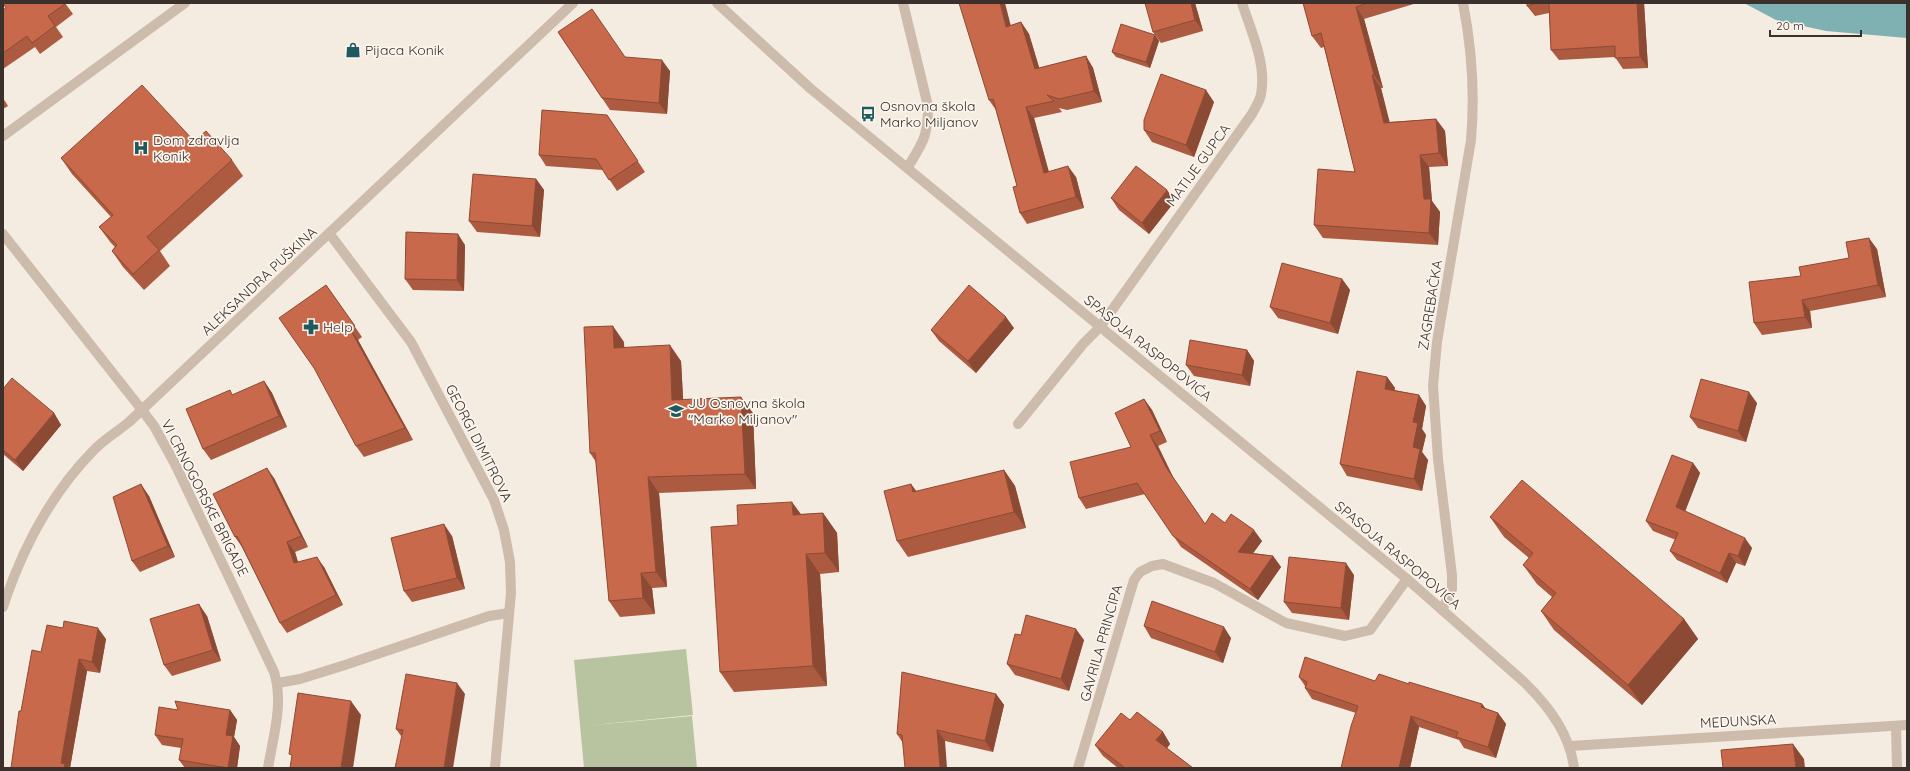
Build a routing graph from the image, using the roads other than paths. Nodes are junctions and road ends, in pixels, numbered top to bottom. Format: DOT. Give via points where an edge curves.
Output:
graph roads {
  1 [pos="185,3"];
  2 [pos="573,3"];
  3 [pos="717,3"];
  4 [pos="903,3"];
  5 [pos="1242,3"];
  6 [pos="1462,3"];
  7 [pos="3,136"];
  8 [pos="908,167"];
  9 [pos="329,233"];
  10 [pos="3,234"];
  11 [pos="1100,327"];
  12 [pos="142,410"];
  13 [pos="1018,424"];
  14 [pos="1407,578"];
  15 [pos="3,607"];
  16 [pos="1442,610"];
  17 [pos="509,613"];
  18 [pos="278,683"];
  19 [pos="1907,725"];
  20 [pos="1896,726"];
  21 [pos="1570,746"];
  22 [pos="268,768"];
  23 [pos="495,768"];
  24 [pos="1078,768"];
  25 [pos="1574,768"];
  26 [pos="1897,768"];
  1 -- 7 [label="street"];
  2 -- 9 [label="street, ALEKSANDRA PUŠKINA"];
  3 -- 8 [label="street, SPASOJA RASPOPOVIĆA" via="811,89"];
  4 -- 8 [label="street" via="928,106 925,139"];
  5 -- 11 [label="street, MATIJE GUPCA" via="1260,64 1261,95 1252,114"];
  6 -- 16 [label="street, ZAGREBAČKA" via="1471,49 1473,114 1471,140 1437,342 1433,386 1438,459 1452,575 1452,589"];
  8 -- 11 [label="street, SPASOJA RASPOPOVIĆA"];
  9 -- 12 [label="street, ALEKSANDRA PUŠKINA"];
  9 -- 17 [label="street, GEORGI DIMITROVA" via="411,342 494,500 504,530 510,562"];
  10 -- 12 [label="street, VI CRNOGORSKE BRIGADE"];
  11 -- 13 [label="street, MATIJE GUPCA" via="1083,344"];
  11 -- 14 [label="street, SPASOJA RASPOPOVIĆA"];
  12 -- 15 [label="street, ALEKSANDRA PUŠKINA" via="94,450 65,482 28,543"];
  12 -- 18 [label="street, VI CRNOGORSKE BRIGADE" via="175,464"];
  14 -- 16 [label="street, SPASOJA RASPOPOVIĆA"];
  14 -- 24 [label="street, GAVRILA PRINCIPA" via="1370,630 1345,636 1286,623 1214,583 1163,564 1140,572 1134,580"];
  16 -- 21 [label="street, SPASOJA RASPOPOVIĆA" via="1539,696"];
  17 -- 18 [label="street" via="489,616 338,667"];
  17 -- 23 [label="street, GEORGI DIMITROVA"];
  18 -- 22 [label="street, VI CRNOGORSKE BRIGADE" via="278,702"];
  19 -- 20 [label="street, MEDUNSKA"];
  20 -- 21 [label="street, MEDUNSKA"];
  20 -- 26 [label="street"];
  21 -- 25 [label="street, SPASOJA RASPOPOVIĆA"];
}
